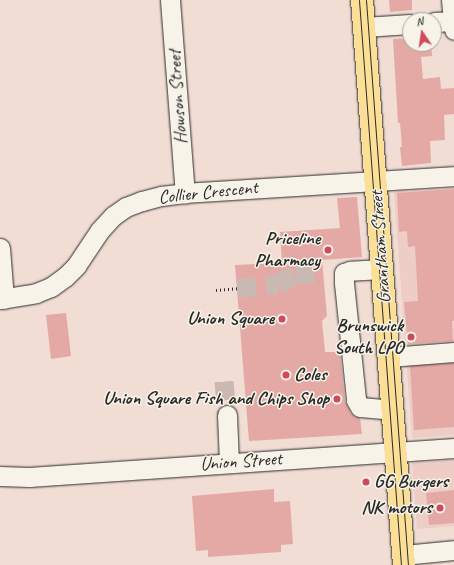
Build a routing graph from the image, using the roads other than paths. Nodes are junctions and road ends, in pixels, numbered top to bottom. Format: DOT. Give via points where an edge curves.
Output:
graph roads {
  1 [pos="170,0"];
  2 [pos="362,0"];
  3 [pos="452,0"];
  4 [pos="442,23"];
  5 [pos="454,24"];
  6 [pos="402,25"];
  7 [pos="364,27"];
  8 [pos="454,176"];
  9 [pos="376,180"];
  10 [pos="185,193"];
  11 [pos="0,248"];
  12 [pos="383,269"];
  13 [pos="2,299"];
  14 [pos="454,352"];
  15 [pos="389,357"];
  16 [pos="392,410"];
  17 [pos="227,415"];
  18 [pos="454,448"];
  19 [pos="396,452"];
  20 [pos="229,462"];
  21 [pos="0,476"];
  22 [pos="29,477"];
  23 [pos="0,485"];
  24 [pos="454,550"];
  25 [pos="404,560"];
  1 -- 10 [label="street, Howson Street"];
  2 -- 7 [label="main road, Grantham Street"];
  3 -- 5 [label="street"];
  4 -- 5 [label="street"];
  6 -- 7 [label="street"];
  7 -- 9 [label="main road, Grantham Street"];
  8 -- 9 [label="street, Collier Crescent"];
  9 -- 10 [label="street, Collier Crescent"];
  9 -- 12 [label="main road, Grantham Street"];
  10 -- 13 [label="street, Collier Crescent" via="161,196 126,207 100,230 76,266 65,277 36,293"];
  11 -- 13 [label="street"];
  12 -- 15 [label="main road, Grantham Street"];
  12 -- 16 [label="street" via="344,273 347,328 356,400 360,407"];
  14 -- 15 [label="street"];
  15 -- 16 [label="main road, Grantham Street"];
  16 -- 19 [label="main road, Grantham Street"];
  17 -- 20 [label="street"];
  18 -- 19 [label="street, Union Street"];
  19 -- 20 [label="street, Union Street"];
  19 -- 25 [label="main road, Grantham Street"];
  20 -- 22 [label="street, Union Street"];
  21 -- 22 [label="street, Union Street"];
  22 -- 23 [label="street, Union Street"];
  24 -- 25 [label="street"];
}
